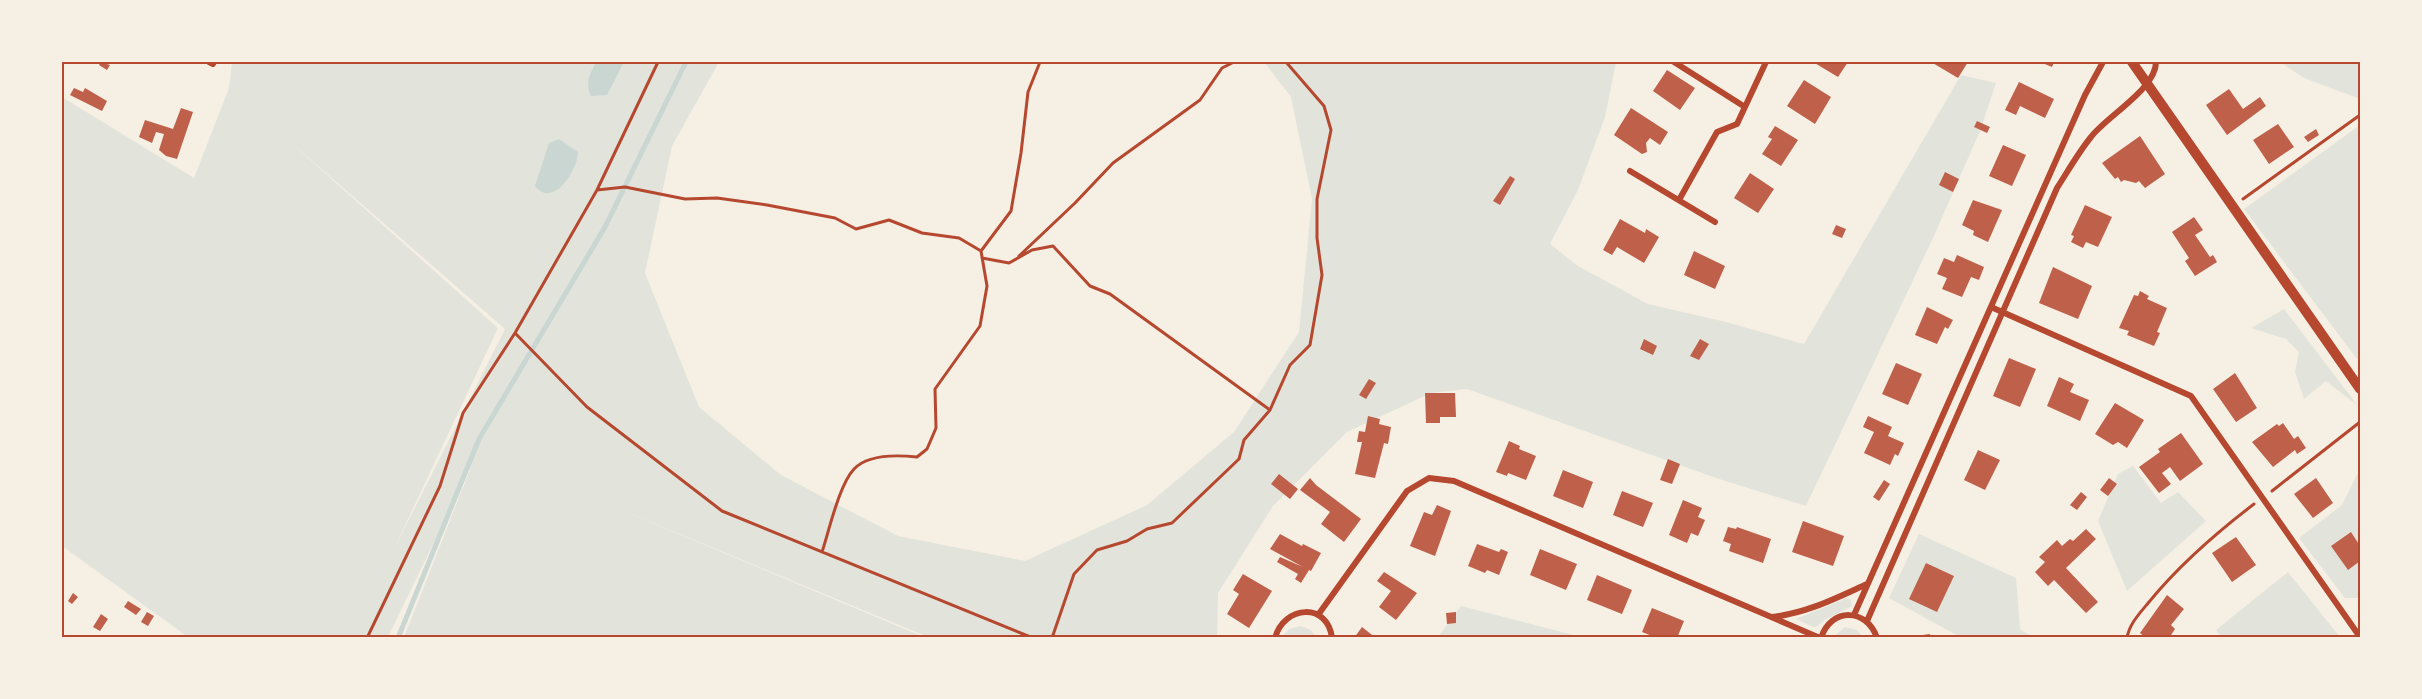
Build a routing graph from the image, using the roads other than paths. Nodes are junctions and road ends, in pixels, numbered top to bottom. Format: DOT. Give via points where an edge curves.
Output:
graph roads {
  1 [pos="1674,62"];
  2 [pos="1766,62"];
  3 [pos="2103,62"];
  4 [pos="2132,62"];
  5 [pos="2156,62"];
  6 [pos="2147,83"];
  7 [pos="1745,107"];
  8 [pos="1630,171"];
  9 [pos="1679,200"];
  10 [pos="1715,222"];
  11 [pos="1990,308"];
  12 [pos="2003,313"];
  13 [pos="2361,389"];
  14 [pos="1868,584"];
  15 [pos="1318,615"];
  16 [pos="1854,615"];
  17 [pos="1772,617"];
  18 [pos="1867,621"];
  19 [pos="2361,637"];
  20 [pos="1275,638"];
  21 [pos="1332,638"];
  22 [pos="1820,638"];
  23 [pos="1877,638"];
  1 -- 7 [label="street"];
  2 -- 7 [label="street"];
  3 -- 11 [label="street"];
  4 -- 6 [label="street"];
  5 -- 6 [label="street" via="2156,70"];
  6 -- 12 [label="street" via="2091,136 2057,188"];
  6 -- 13 [label="street"];
  7 -- 9 [label="street" via="1737,124 1717,132"];
  8 -- 9 [label="street"];
  9 -- 10 [label="street"];
  11 -- 12 [label="street"];
  11 -- 14 [label="street"];
  12 -- 18 [label="street"];
  12 -- 19 [label="street" via="2191,396"];
  14 -- 16 [label="street"];
  14 -- 17 [label="street" via="1816,607"];
  15 -- 17 [label="street" via="1407,491 1429,478 1454,481"];
  15 -- 20 [label="street" via="1308,611 1293,613 1278,626"];
  15 -- 21 [label="street" via="1327,623"];
  16 -- 18 [label="street"];
  16 -- 22 [label="street" via="1834,618"];
  17 -- 22 [label="street"];
  18 -- 23 [label="street"];
}
